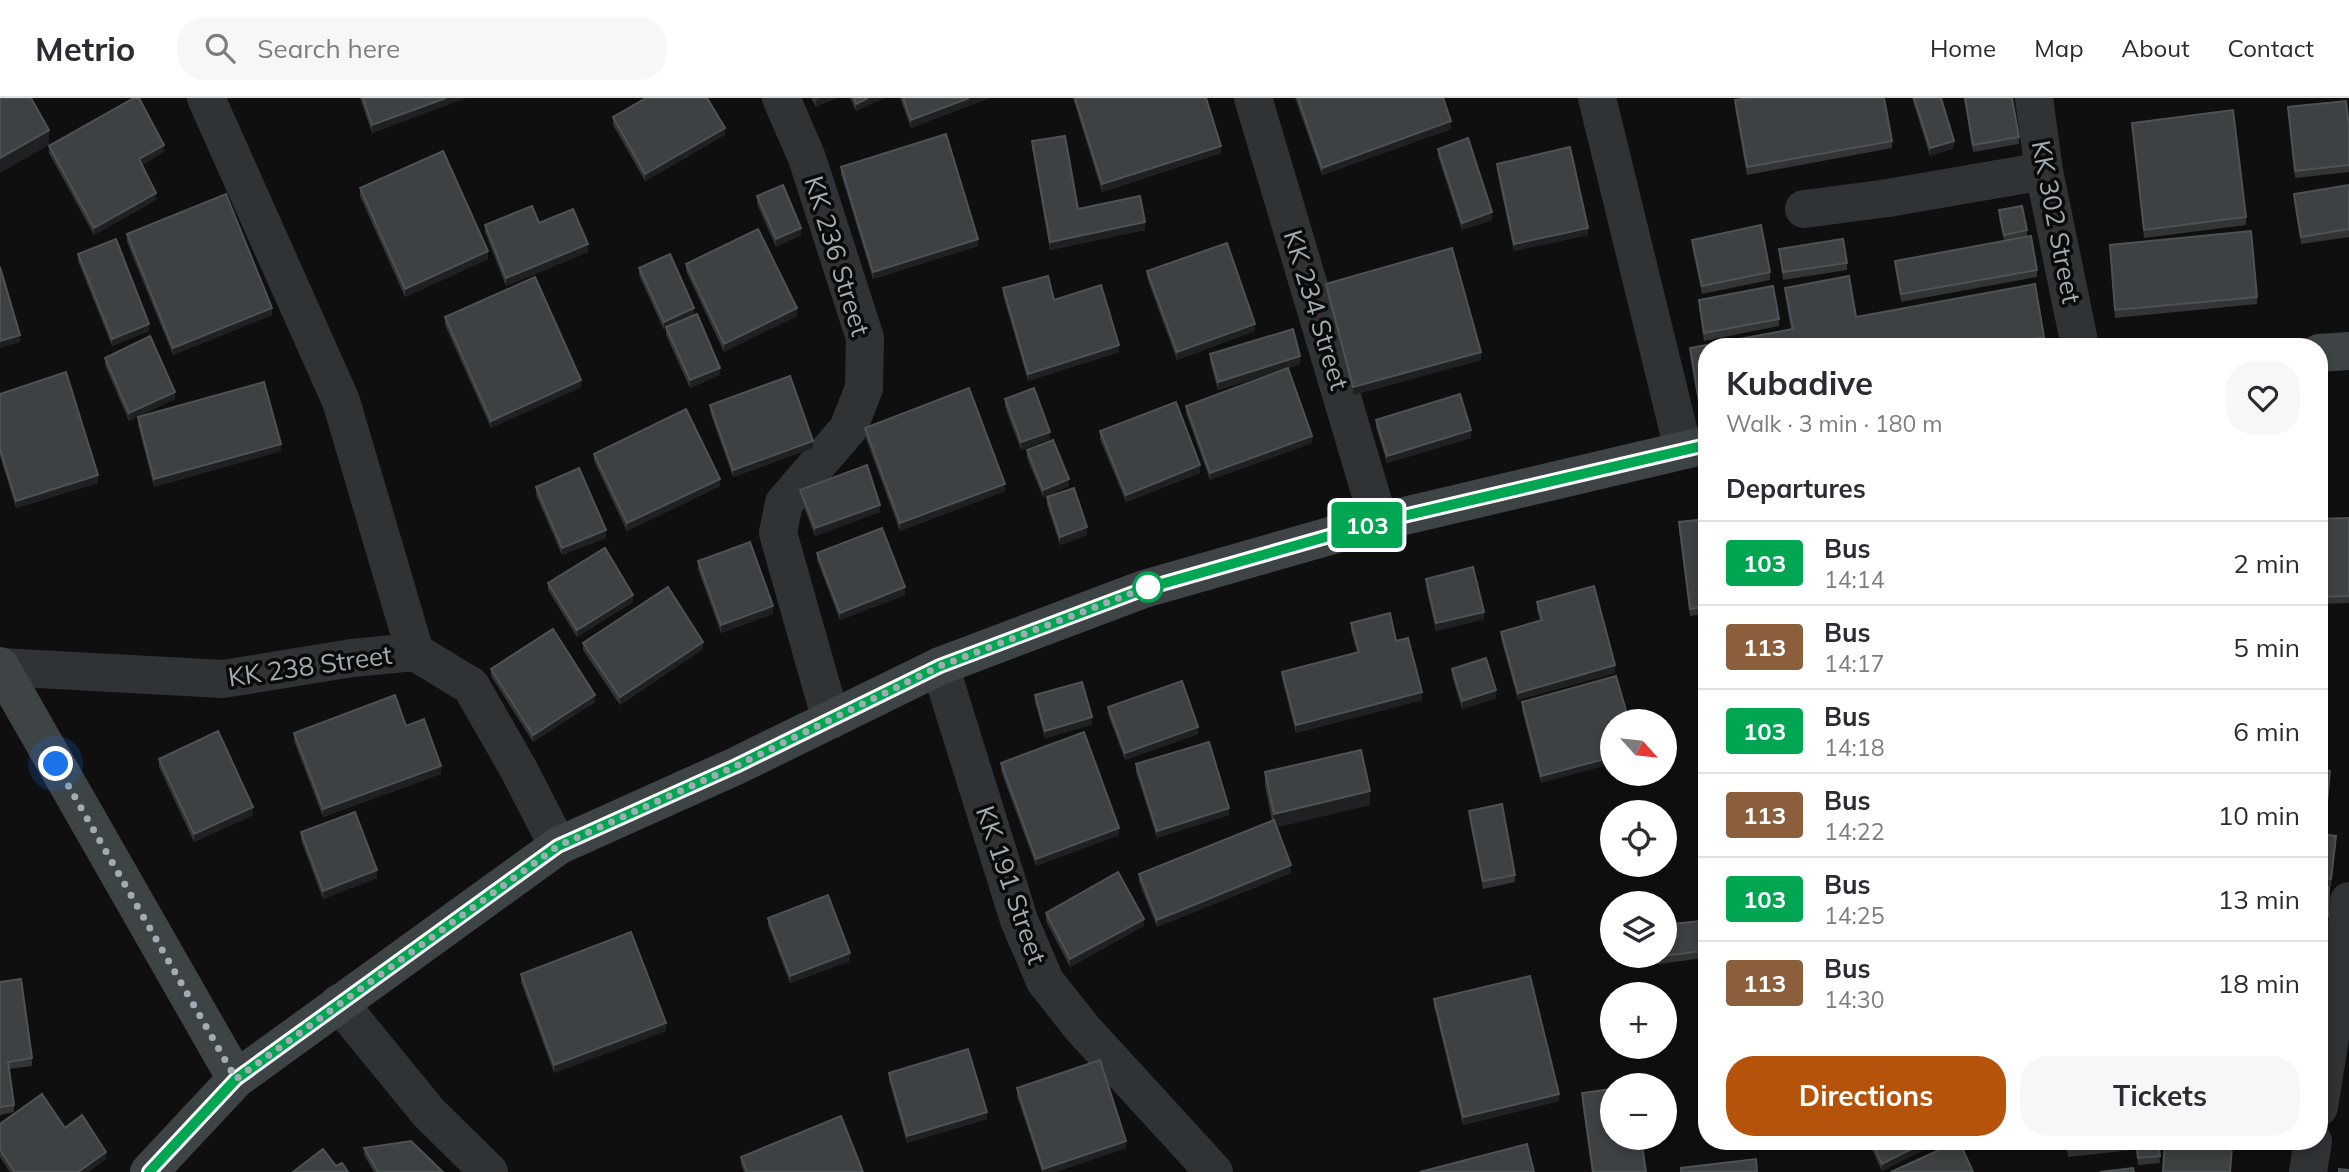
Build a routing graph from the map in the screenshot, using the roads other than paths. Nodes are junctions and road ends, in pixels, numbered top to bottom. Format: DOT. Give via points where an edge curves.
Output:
graph roads {
  1 [pos="206,98"];
  2 [pos="781,98"];
  3 [pos="1253,98"];
  4 [pos="1597,98"];
  5 [pos="2034,98"];
  6 [pos="2044,171"];
  7 [pos="1804,209"];
  8 [pos="2078,338"];
  9 [pos="2349,351"];
  10 [pos="2328,352"];
  11 [pos="1695,447"];
  12 [pos="1378,522"];
  13 [pos="415,652"];
  14 [pos="940,666"];
  15 [pos="0,667"];
  16 [pos="831,720"];
  17 [pos="558,846"];
  18 [pos="2338,925"];
  19 [pos="339,1003"];
  20 [pos="2328,1021"];
  21 [pos="236,1079"];
  22 [pos="2312,1150"];
  23 [pos="149,1172"];
  24 [pos="489,1172"];
  25 [pos="1214,1172"];
  26 [pos="2308,1172"];
  1 -- 13 [label="street" via="341,401"];
  2 -- 16 [label="street, KK 236 Street" via="807,158 865,338 864,388 848,429 784,503 778,533"];
  3 -- 12 [label="street, KK 234 Street"];
  4 -- 11 [label="street"];
  5 -- 6 [label="street, KK 302 Street"];
  6 -- 7 [label="street"];
  6 -- 8 [label="street, KK 302 Street"];
  9 -- 10 [label="main road"];
  11 -- 12 [label="main road"];
  12 -- 14 [label="main road" via="1144,589"];
  13 -- 15 [label="street, KK 238 Street" via="223,679"];
  13 -- 17 [label="street, KK 238 Street" via="471,686"];
  14 -- 16 [label="main road"];
  14 -- 25 [label="street, KK 191 Street" via="1019,920 1045,981"];
  15 -- 21 [label="main road"];
  16 -- 17 [label="main road"];
  17 -- 19 [label="main road"];
  18 -- 20 [label="street"];
  19 -- 21 [label="main road"];
  19 -- 24 [label="street" via="429,1113"];
  21 -- 23 [label="main road"];
  22 -- 26 [label="street"];
}
